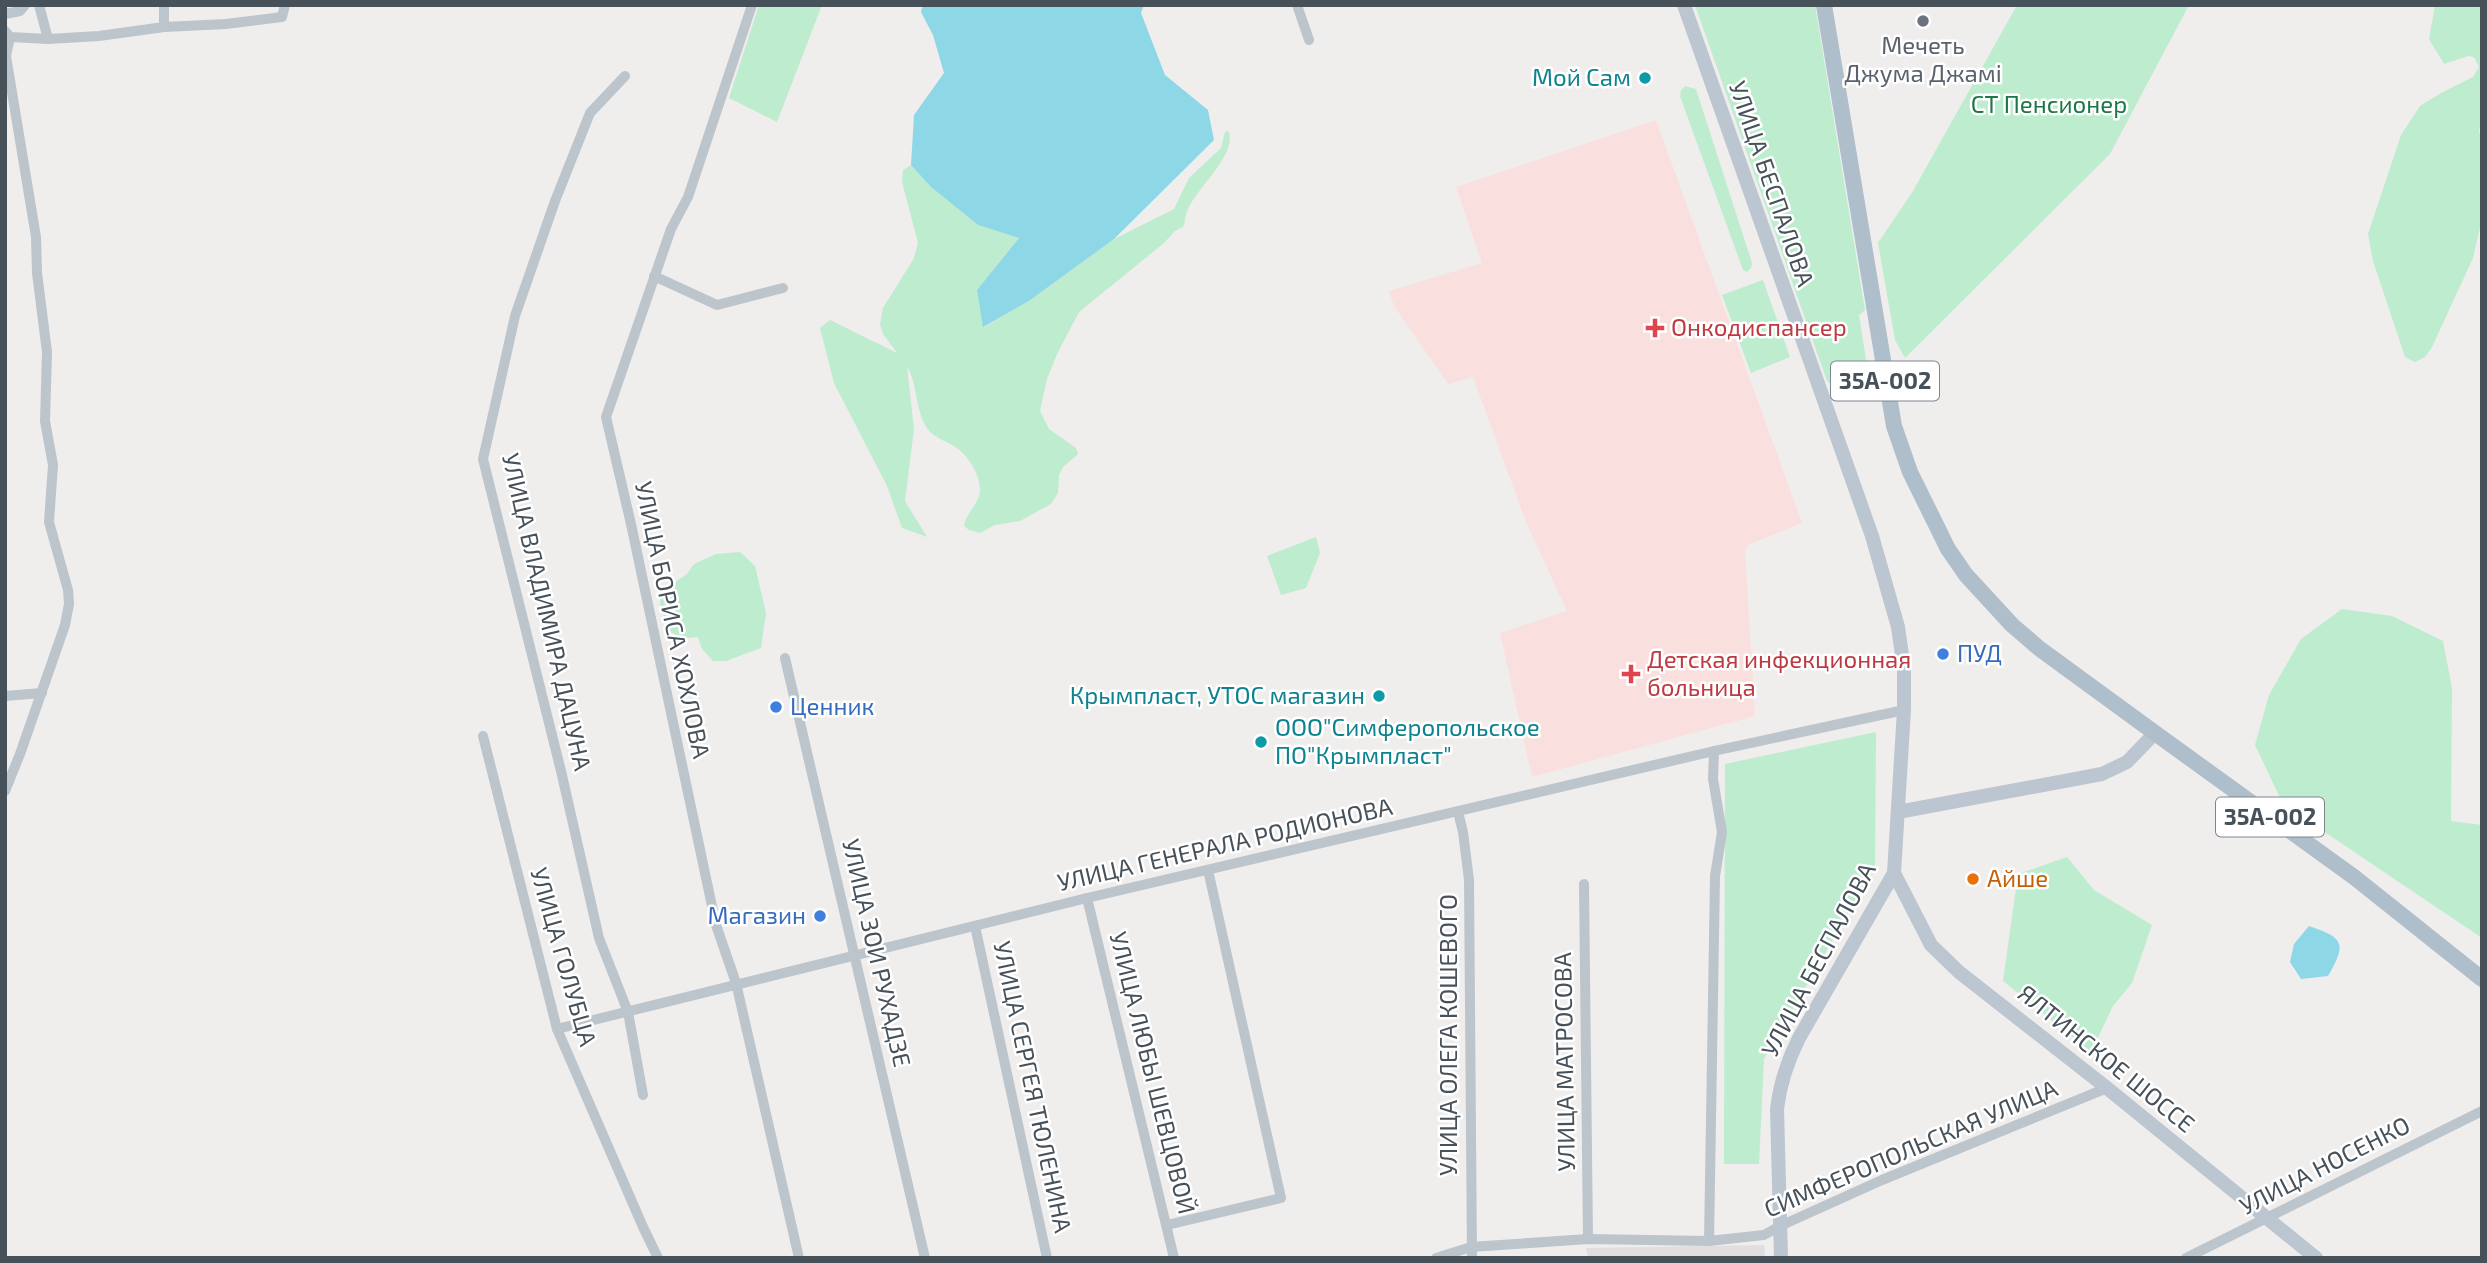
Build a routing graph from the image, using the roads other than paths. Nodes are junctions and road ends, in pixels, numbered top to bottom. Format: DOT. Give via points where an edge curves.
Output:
graph roads {
  1 [pos="25,5"];
  2 [pos="39,5"];
  3 [pos="164,5"];
  4 [pos="285,5"];
  5 [pos="752,5"];
  6 [pos="1297,5"];
  7 [pos="1684,5"];
  8 [pos="1824,5"];
  9 [pos="5,14"];
  10 [pos="164,27"];
  11 [pos="8,34"];
  12 [pos="48,39"];
  13 [pos="1309,40"];
  14 [pos="625,76"];
  15 [pos="654,276"];
  16 [pos="783,288"];
  17 [pos="785,658"];
  18 [pos="42,693"];
  19 [pos="5,696"];
  20 [pos="1904,710"];
  21 [pos="2155,733"];
  22 [pos="482,736"];
  23 [pos="1714,751"];
  24 [pos="5,791"];
  25 [pos="1458,812"];
  26 [pos="1898,812"];
  27 [pos="1209,870"];
  28 [pos="1894,873"];
  29 [pos="1584,884"];
  30 [pos="1087,898"];
  31 [pos="1880,898"];
  32 [pos="1910,904"];
  33 [pos="975,926"];
  34 [pos="854,955"];
  35 [pos="2482,979"];
  36 [pos="736,983"];
  37 [pos="628,1012"];
  38 [pos="557,1029"];
  39 [pos="2107,1088"];
  40 [pos="643,1095"];
  41 [pos="2482,1111"];
  42 [pos="2267,1218"];
  43 [pos="1167,1225"];
  44 [pos="1780,1226"];
  45 [pos="1588,1239"];
  46 [pos="1709,1241"];
  47 [pos="1472,1252"];
  48 [pos="659,1258"];
  49 [pos="799,1258"];
  50 [pos="925,1258"];
  51 [pos="1047,1258"];
  52 [pos="1174,1258"];
  53 [pos="1436,1258"];
  54 [pos="1781,1258"];
  55 [pos="2186,1258"];
  56 [pos="2316,1258"];
  1 -- 9 [label="street"];
  2 -- 12 [label="street"];
  3 -- 10 [label="street"];
  4 -- 10 [label="street" via="282,17"];
  5 -- 15 [label="street, УЛИЦА БОРИСА ХОХЛОВА" via="688,197 670,229"];
  6 -- 13 [label="street"];
  7 -- 20 [label="main road, УЛИЦА БЕСПАЛОВА" via="1872,536 1898,627"];
  8 -- 21 [label="main road, 35А-002" via="1890,409 1915,483 1948,549 1990,603 2040,649"];
  10 -- 12 [label="street"];
  11 -- 12 [label="street"];
  11 -- 18 [label="street" via="6,56 36,237 47,352 45,421 52,466 49,522 69,604"];
  14 -- 37 [label="street, УЛИЦА ВЛАДИМИРА ДАЦУНА" via="590,113 555,201 515,316 483,459 598,938"];
  15 -- 16 [label="street" via="717,305"];
  15 -- 36 [label="street, УЛИЦА БОРИСА ХОХЛОВА" via="606,417 716,925"];
  17 -- 34 [label="street, УЛИЦА ЗОИ РУХАДЗЕ"];
  18 -- 19 [label="street"];
  18 -- 24 [label="street"];
  20 -- 23 [label="street, УЛИЦА ГЕНЕРАЛА РОДИОНОВА"];
  20 -- 26 [label="main road, УЛИЦА БЕСПАЛОВА"];
  21 -- 26 [label="main road" via="2127,762 2102,774"];
  21 -- 35 [label="main road, 35А-002" via="2354,877"];
  22 -- 38 [label="street, УЛИЦА ГОЛУБЦА"];
  23 -- 25 [label="street, УЛИЦА ГЕНЕРАЛА РОДИОНОВА"];
  23 -- 46 [label="street" via="1721,832 1715,876"];
  25 -- 27 [label="street, УЛИЦА ГЕНЕРАЛА РОДИОНОВА"];
  25 -- 47 [label="street, УЛИЦА ОЛЕГА КОШЕВОГО" via="1469,880"];
  26 -- 28 [label="main road, УЛИЦА БЕСПАЛОВА"];
  27 -- 30 [label="street, УЛИЦА ГЕНЕРАЛА РОДИОНОВА"];
  27 -- 43 [label="street" via="1281,1198"];
  28 -- 31 [label="main road, УЛИЦА БЕСПАЛОВА"];
  28 -- 32 [label="main road, ЯЛТИНСКОЕ ШОССЕ"];
  29 -- 45 [label="street, УЛИЦА МАТРОСОВА"];
  30 -- 33 [label="street, УЛИЦА ГЕНЕРАЛА РОДИОНОВА"];
  30 -- 43 [label="street, УЛИЦА ЛЮБЫ ШЕВЦОВОЙ"];
  31 -- 32 [label="main road" via="1894,896"];
  31 -- 44 [label="main road, УЛИЦА БЕСПАЛОВА" via="1787,1062 1777,1109"];
  32 -- 39 [label="main road, ЯЛТИНСКОЕ ШОССЕ" via="1931,945 1959,972"];
  33 -- 34 [label="street, УЛИЦА ГЕНЕРАЛА РОДИОНОВА"];
  33 -- 51 [label="street, УЛИЦА СЕРГЕЯ ТЮЛЕНИНА"];
  34 -- 36 [label="street, УЛИЦА ГЕНЕРАЛА РОДИОНОВА"];
  34 -- 50 [label="street, УЛИЦА ЗОИ РУХАДЗЕ"];
  36 -- 37 [label="street, УЛИЦА ГЕНЕРАЛА РОДИОНОВА"];
  36 -- 49 [label="street, УЛИЦА БОРИСА ХОХЛОВА"];
  37 -- 38 [label="street, УЛИЦА ГЕНЕРАЛА РОДИОНОВА"];
  37 -- 40 [label="street, УЛИЦА ВЛАДИМИРА ДАЦУНА"];
  38 -- 48 [label="street, УЛИЦА ГОЛУБЦА"];
  39 -- 42 [label="main road, ЯЛТИНСКОЕ ШОССЕ"];
  39 -- 44 [label="street, СИМФЕРОПОЛЬСКАЯ УЛИЦА"];
  41 -- 42 [label="street, УЛИЦА НОСЕНКО"];
  42 -- 55 [label="street, УЛИЦА НОСЕНКО"];
  42 -- 56 [label="main road, ЯЛТИНСКОЕ ШОССЕ"];
  43 -- 52 [label="street, УЛИЦА ЛЮБЫ ШЕВЦОВОЙ"];
  44 -- 46 [label="street, СИМФЕРОПОЛЬСКАЯ УЛИЦА" via="1764,1235"];
  44 -- 54 [label="main road, УЛИЦА БЕСПАЛОВА"];
  45 -- 46 [label="street, СИМФЕРОПОЛЬСКАЯ УЛИЦА"];
  45 -- 47 [label="street, СИМФЕРОПОЛЬСКАЯ УЛИЦА"];
  47 -- 53 [label="street, СИМФЕРОПОЛЬСКАЯ УЛИЦА"];
}
